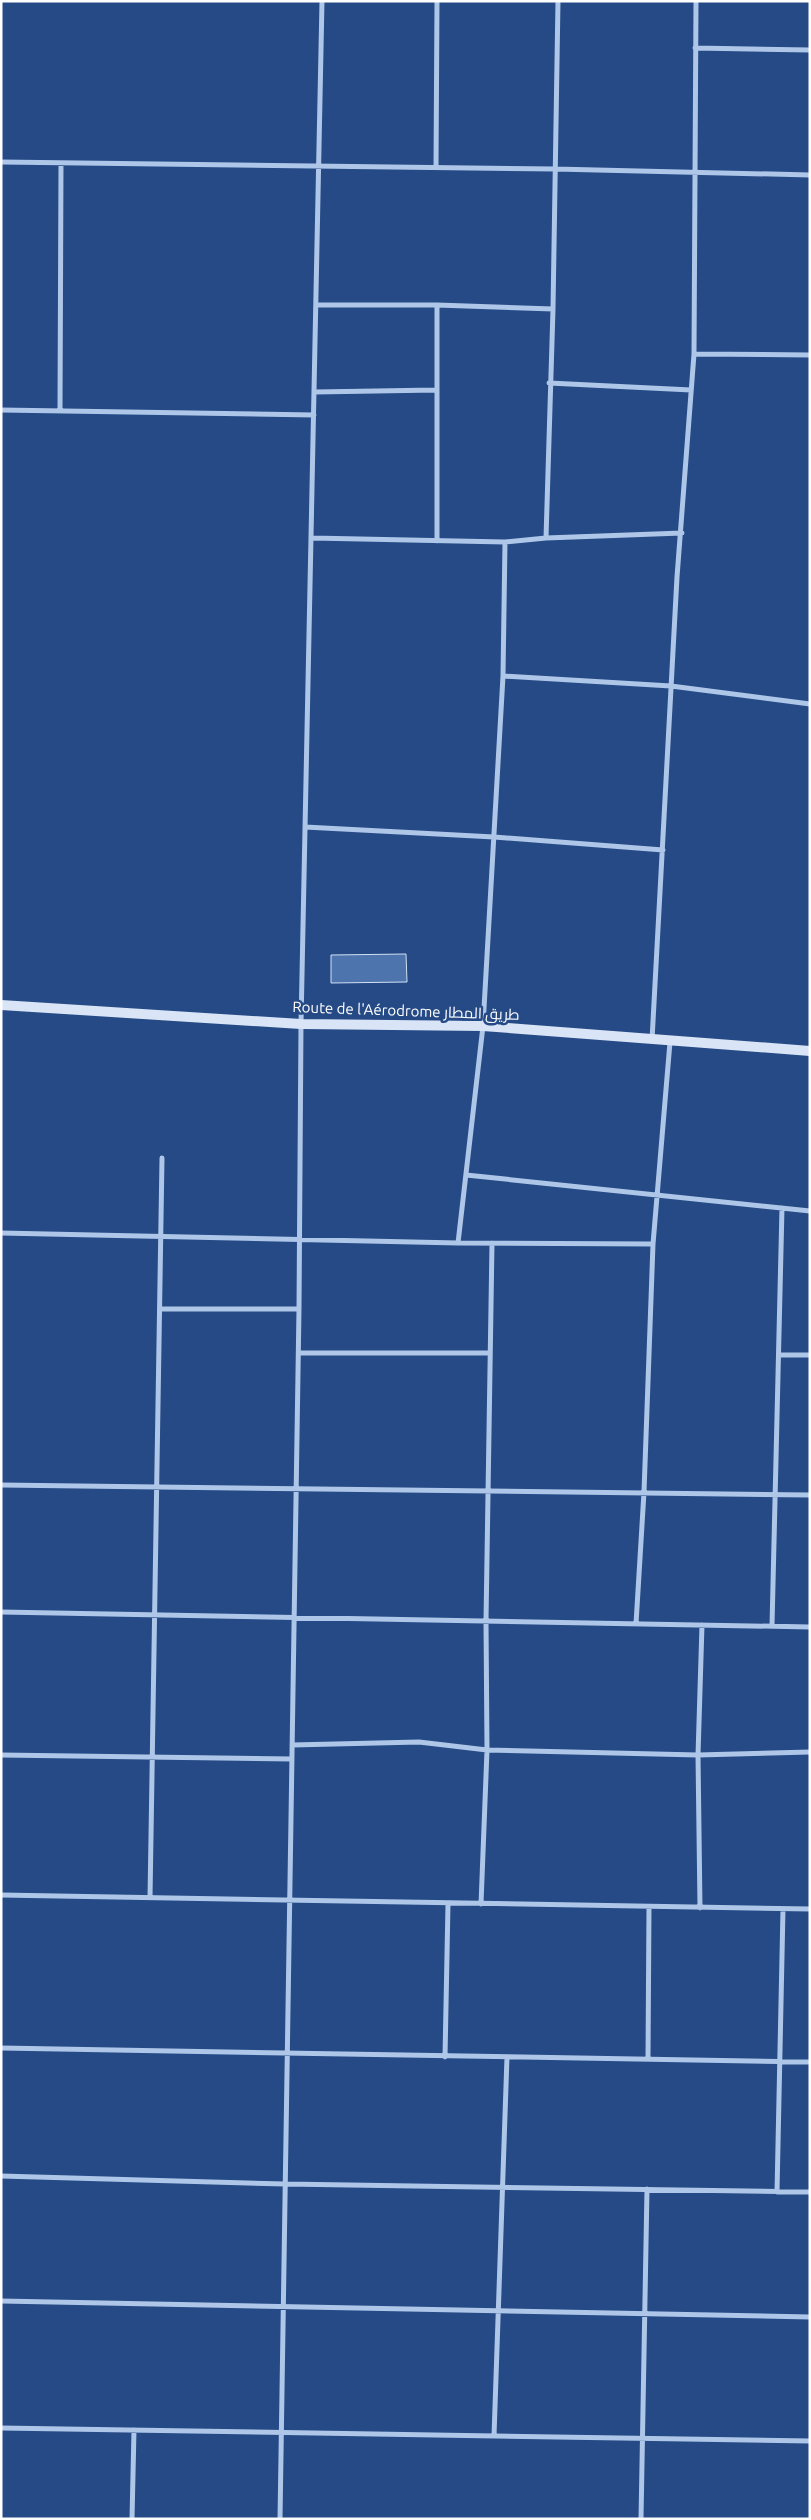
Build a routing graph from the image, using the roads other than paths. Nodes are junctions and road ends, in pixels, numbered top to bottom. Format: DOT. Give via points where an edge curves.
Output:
graph roads {
  1 [pos="322,1"];
  2 [pos="436,1"];
  3 [pos="558,1"];
  4 [pos="696,1"];
  5 [pos="695,48"];
  6 [pos="810,50"];
  7 [pos="1,162"];
  8 [pos="60,163"];
  9 [pos="320,167"];
  10 [pos="436,168"];
  11 [pos="555,169"];
  12 [pos="694,172"];
  13 [pos="810,175"];
  14 [pos="317,305"];
  15 [pos="437,305"];
  16 [pos="553,309"];
  17 [pos="694,354"];
  18 [pos="810,355"];
  19 [pos="549,383"];
  20 [pos="436,390"];
  21 [pos="691,390"];
  22 [pos="315,392"];
  23 [pos="1,410"];
  24 [pos="60,411"];
  25 [pos="314,414"];
  26 [pos="682,534"];
  27 [pos="312,538"];
  28 [pos="546,538"];
  29 [pos="437,541"];
  30 [pos="506,542"];
  31 [pos="503,676"];
  32 [pos="672,686"];
  33 [pos="810,704"];
  34 [pos="305,827"];
  35 [pos="494,837"];
  36 [pos="662,850"];
  37 [pos="1,1005"];
  38 [pos="301,1024"];
  39 [pos="483,1026"];
  40 [pos="652,1040"];
  41 [pos="670,1042"];
  42 [pos="810,1051"];
  43 [pos="162,1158"];
  44 [pos="466,1175"];
  45 [pos="657,1194"];
  46 [pos="782,1208"];
  47 [pos="810,1210"];
  48 [pos="1,1233"];
  49 [pos="162,1235"];
  50 [pos="300,1240"];
  51 [pos="458,1243"];
  52 [pos="492,1243"];
  53 [pos="653,1244"];
  54 [pos="161,1309"];
  55 [pos="299,1309"];
  56 [pos="299,1353"];
  57 [pos="490,1353"];
  58 [pos="778,1355"];
  59 [pos="810,1355"];
  60 [pos="1,1485"];
  61 [pos="159,1487"];
  62 [pos="296,1490"];
  63 [pos="488,1491"];
  64 [pos="644,1492"];
  65 [pos="775,1495"];
  66 [pos="810,1496"];
  67 [pos="1,1612"];
  68 [pos="157,1616"];
  69 [pos="294,1619"];
  70 [pos="486,1621"];
  71 [pos="636,1624"];
  72 [pos="702,1625"];
  73 [pos="772,1626"];
  74 [pos="810,1627"];
  75 [pos="292,1744"];
  76 [pos="488,1750"];
  77 [pos="810,1752"];
  78 [pos="1,1755"];
  79 [pos="698,1755"];
  80 [pos="154,1758"];
  81 [pos="292,1759"];
  82 [pos="1,1895"];
  83 [pos="150,1898"];
  84 [pos="290,1900"];
  85 [pos="448,1904"];
  86 [pos="481,1904"];
  87 [pos="649,1908"];
  88 [pos="700,1908"];
  89 [pos="783,1909"];
  90 [pos="810,1909"];
  91 [pos="1,2048"];
  92 [pos="288,2052"];
  93 [pos="445,2057"];
  94 [pos="507,2057"];
  95 [pos="648,2059"];
  96 [pos="780,2062"];
  97 [pos="810,2062"];
  98 [pos="1,2176"];
  99 [pos="285,2184"];
  100 [pos="504,2187"];
  101 [pos="648,2189"];
  102 [pos="777,2192"];
  103 [pos="810,2192"];
  104 [pos="1,2302"];
  105 [pos="283,2308"];
  106 [pos="498,2310"];
  107 [pos="645,2314"];
  108 [pos="810,2317"];
  109 [pos="1,2428"];
  110 [pos="134,2430"];
  111 [pos="281,2432"];
  112 [pos="494,2436"];
  113 [pos="642,2438"];
  114 [pos="810,2441"];
  115 [pos="132,2519"];
  116 [pos="280,2519"];
  117 [pos="641,2519"];
  1 -- 9 [label="street"];
  2 -- 10 [label="street"];
  3 -- 11 [label="street"];
  4 -- 5 [label="street"];
  5 -- 6 [label="street"];
  5 -- 12 [label="street"];
  7 -- 8 [label="street"];
  8 -- 9 [label="street"];
  8 -- 24 [label="street"];
  9 -- 10 [label="street"];
  9 -- 14 [label="street"];
  10 -- 11 [label="street"];
  11 -- 12 [label="street"];
  11 -- 16 [label="street"];
  12 -- 13 [label="street"];
  12 -- 17 [label="street"];
  14 -- 15 [label="street"];
  14 -- 22 [label="street"];
  15 -- 16 [label="street"];
  15 -- 20 [label="street"];
  16 -- 19 [label="street"];
  17 -- 18 [label="street"];
  17 -- 21 [label="street"];
  19 -- 21 [label="street"];
  19 -- 28 [label="street"];
  20 -- 22 [label="street"];
  20 -- 29 [label="street"];
  21 -- 26 [label="street"];
  22 -- 25 [label="street"];
  23 -- 24 [label="street"];
  24 -- 25 [label="street"];
  25 -- 27 [label="street"];
  26 -- 28 [label="street"];
  26 -- 32 [label="street"];
  27 -- 29 [label="street"];
  27 -- 34 [label="street"];
  28 -- 30 [label="street"];
  29 -- 30 [label="street"];
  30 -- 31 [label="street"];
  31 -- 32 [label="street"];
  31 -- 35 [label="street"];
  32 -- 33 [label="street"];
  32 -- 36 [label="street"];
  34 -- 35 [label="street"];
  34 -- 38 [label="street"];
  35 -- 36 [label="street"];
  35 -- 39 [label="street"];
  36 -- 40 [label="street"];
  37 -- 38 [label="street, Route de l'Aérodrome طريق المطار"];
  38 -- 39 [label="street, Route de l'Aérodrome طريق المطار"];
  38 -- 50 [label="street"];
  39 -- 40 [label="street, Route de l'Aérodrome طريق المطار"];
  39 -- 44 [label="street"];
  40 -- 41 [label="street, Route de l'Aérodrome طريق المطار"];
  41 -- 42 [label="street, Route de l'Aérodrome طريق المطار"];
  41 -- 45 [label="street"];
  43 -- 49 [label="street"];
  44 -- 45 [label="street"];
  44 -- 51 [label="street"];
  45 -- 46 [label="street"];
  45 -- 53 [label="street"];
  46 -- 47 [label="street"];
  46 -- 58 [label="street"];
  48 -- 49 [label="street"];
  49 -- 50 [label="street"];
  49 -- 54 [label="street"];
  50 -- 51 [label="street"];
  50 -- 55 [label="street"];
  51 -- 52 [label="street"];
  52 -- 53 [label="street"];
  52 -- 57 [label="street"];
  53 -- 64 [label="street"];
  54 -- 55 [label="street"];
  54 -- 61 [label="street"];
  55 -- 56 [label="street"];
  56 -- 57 [label="street"];
  56 -- 62 [label="street"];
  57 -- 63 [label="street"];
  58 -- 59 [label="street"];
  58 -- 65 [label="street"];
  60 -- 61 [label="street"];
  61 -- 62 [label="street"];
  61 -- 68 [label="street"];
  62 -- 63 [label="street"];
  62 -- 69 [label="street"];
  63 -- 64 [label="street"];
  63 -- 70 [label="street"];
  64 -- 65 [label="street"];
  64 -- 71 [label="street"];
  65 -- 66 [label="street"];
  65 -- 73 [label="street"];
  67 -- 68 [label="street"];
  68 -- 69 [label="street"];
  68 -- 80 [label="street"];
  69 -- 70 [label="street"];
  69 -- 75 [label="street"];
  70 -- 71 [label="street"];
  70 -- 76 [label="street"];
  71 -- 72 [label="street"];
  72 -- 73 [label="street"];
  72 -- 79 [label="street"];
  73 -- 74 [label="street"];
  75 -- 76 [label="street" via="419,1742"];
  75 -- 81 [label="street"];
  76 -- 79 [label="street"];
  76 -- 86 [label="street"];
  77 -- 79 [label="street"];
  78 -- 80 [label="street"];
  79 -- 88 [label="street"];
  80 -- 81 [label="street"];
  80 -- 83 [label="street"];
  81 -- 84 [label="street"];
  82 -- 83 [label="street"];
  83 -- 84 [label="street"];
  84 -- 85 [label="street"];
  84 -- 92 [label="street"];
  85 -- 86 [label="street"];
  85 -- 93 [label="street"];
  86 -- 87 [label="street"];
  87 -- 88 [label="street"];
  87 -- 95 [label="street"];
  88 -- 89 [label="street"];
  89 -- 90 [label="street"];
  89 -- 96 [label="street"];
  91 -- 92 [label="street"];
  92 -- 93 [label="street"];
  92 -- 99 [label="street"];
  93 -- 94 [label="street"];
  94 -- 95 [label="street"];
  94 -- 100 [label="street"];
  95 -- 96 [label="street"];
  96 -- 97 [label="street"];
  96 -- 102 [label="street"];
  98 -- 99 [label="street"];
  99 -- 100 [label="street"];
  99 -- 105 [label="street"];
  100 -- 101 [label="street"];
  100 -- 106 [label="street"];
  101 -- 102 [label="street"];
  101 -- 107 [label="street"];
  102 -- 103 [label="street"];
  104 -- 105 [label="street"];
  105 -- 106 [label="street"];
  105 -- 111 [label="street"];
  106 -- 107 [label="street"];
  106 -- 112 [label="street"];
  107 -- 108 [label="street"];
  107 -- 113 [label="street"];
  109 -- 110 [label="street"];
  110 -- 111 [label="street"];
  110 -- 115 [label="street"];
  111 -- 112 [label="street"];
  111 -- 116 [label="street"];
  112 -- 113 [label="street"];
  113 -- 114 [label="street"];
  113 -- 117 [label="street"];
}
